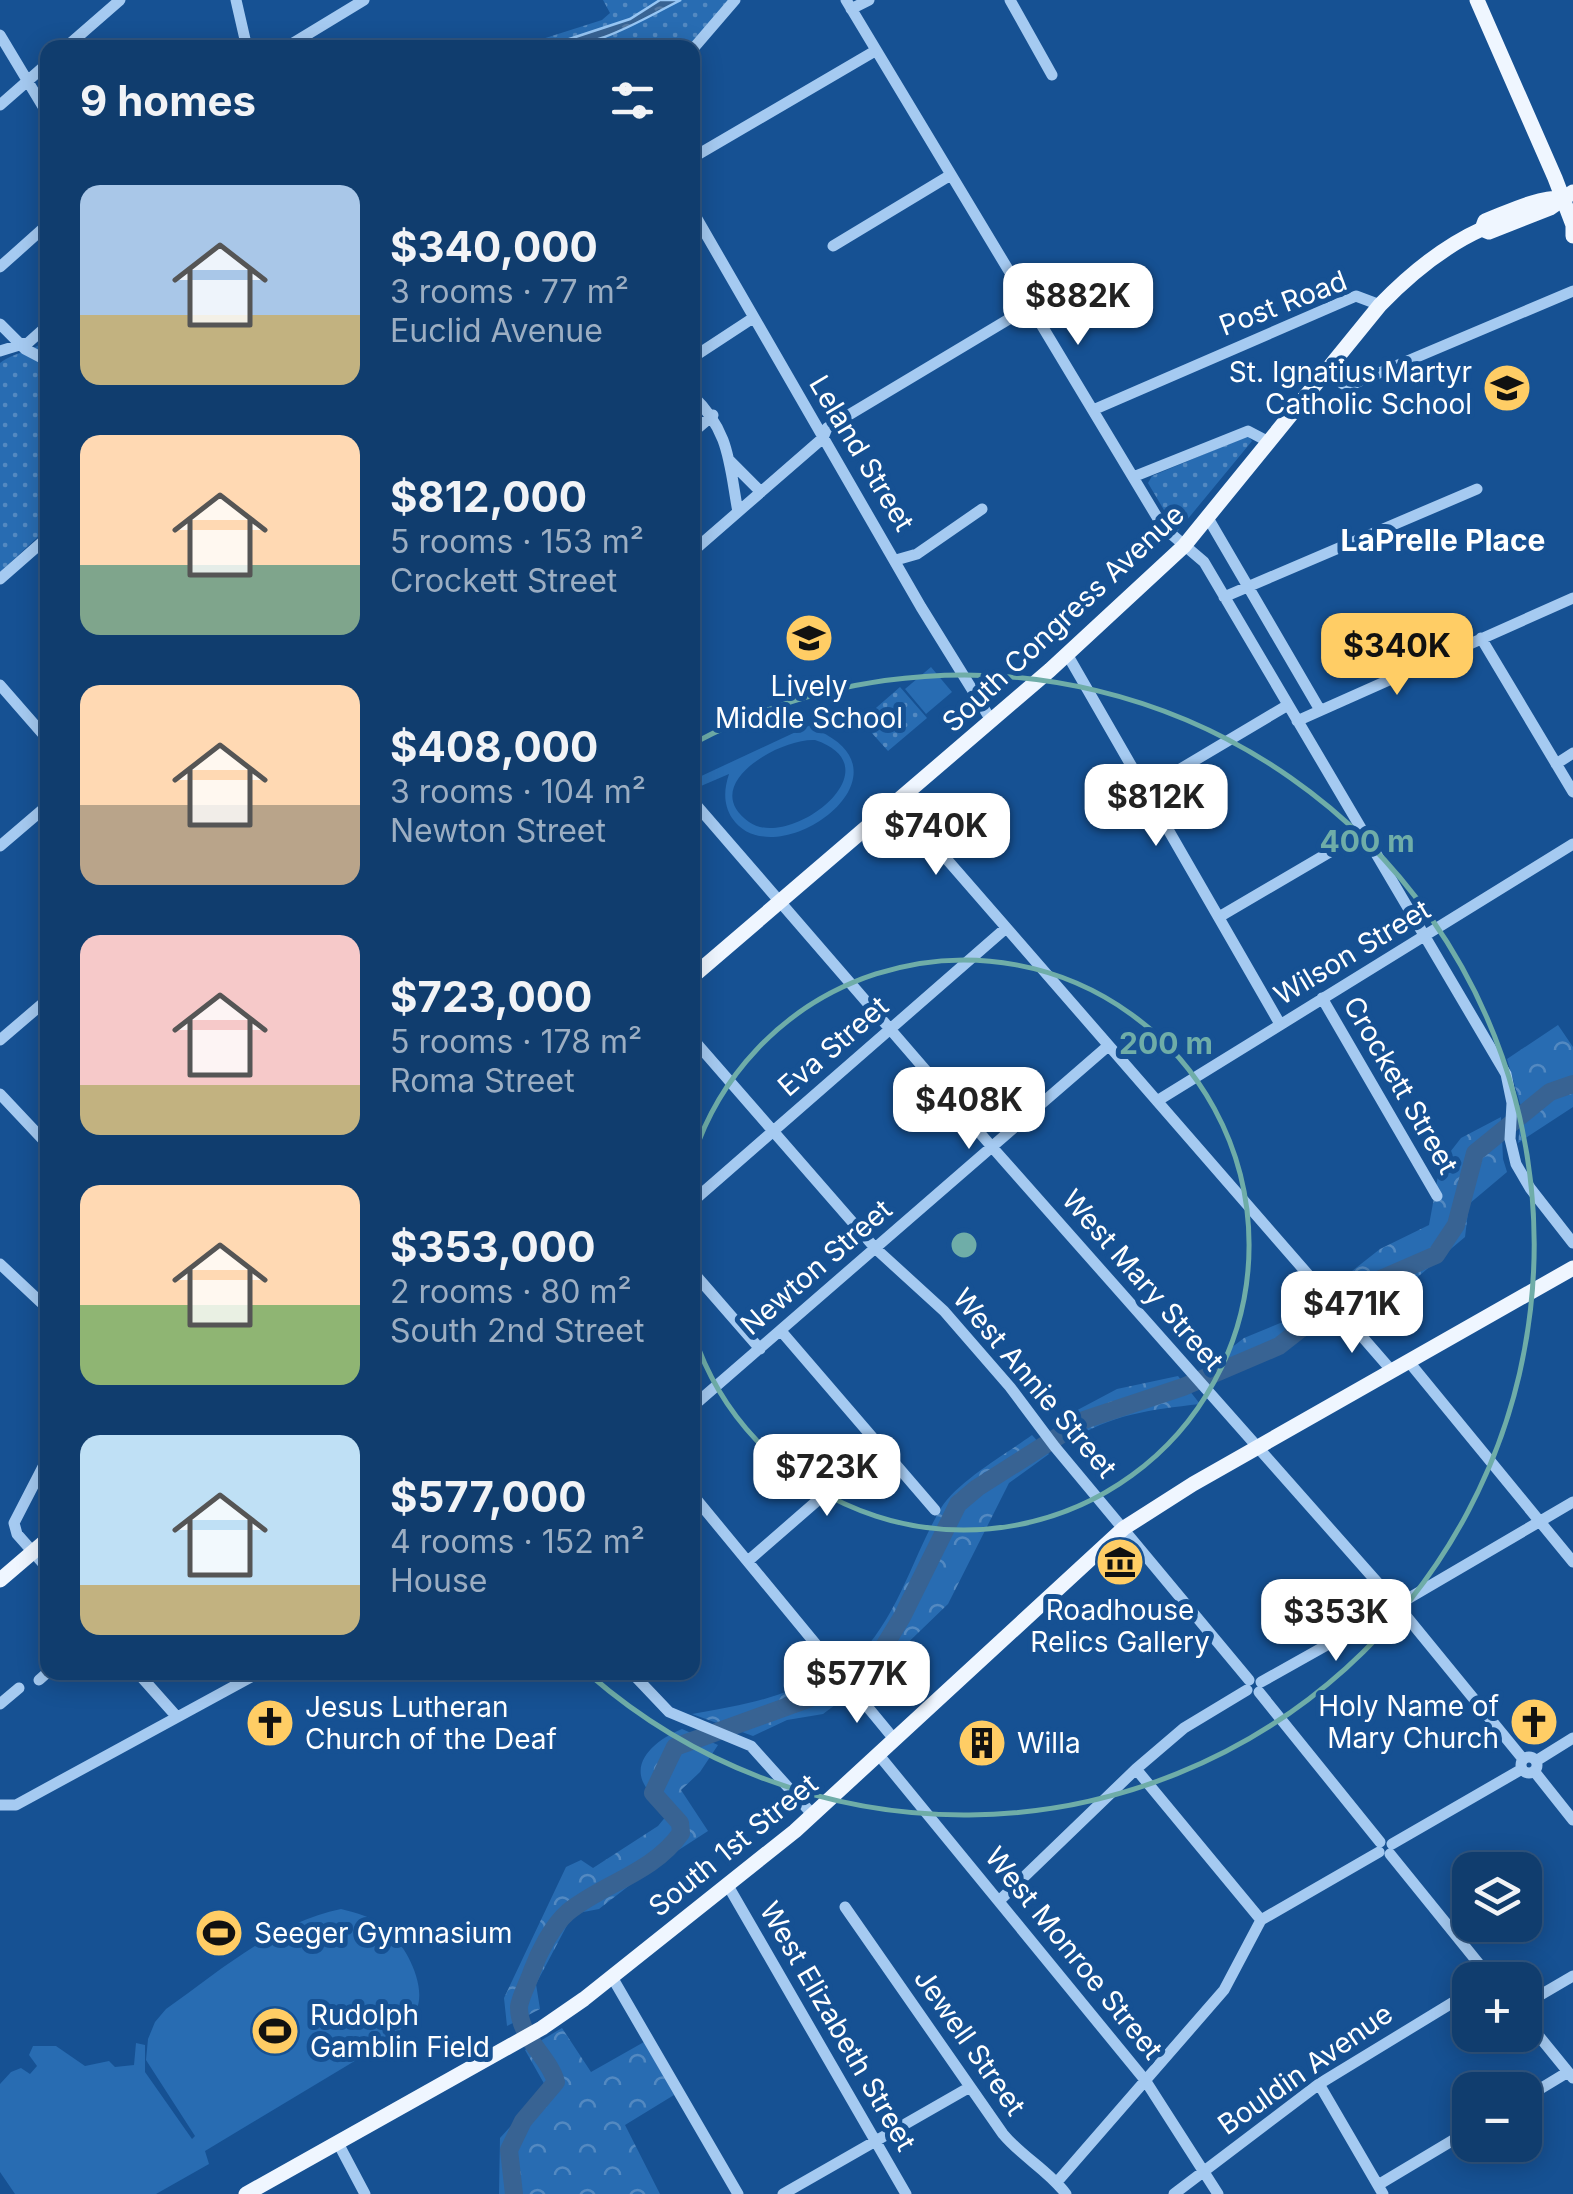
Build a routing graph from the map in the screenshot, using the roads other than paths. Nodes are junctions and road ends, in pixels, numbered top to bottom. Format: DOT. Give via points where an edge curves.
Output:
graph roads {
  1 [pos="120,0"];
  2 [pos="236,0"];
  3 [pos="364,0"];
  4 [pos="735,0"];
  5 [pos="868,0"];
  6 [pos="1010,0"];
  7 [pos="1478,0"];
  8 [pos="848,5"];
  9 [pos="0,35"];
  10 [pos="74,40"];
  11 [pos="245,40"];
  12 [pos="299,40"];
  13 [pos="700,41"];
  14 [pos="875,51"];
  15 [pos="40,70"];
  16 [pos="1052,75"];
  17 [pos="27,81"];
  18 [pos="40,102"];
  19 [pos="0,105"];
  20 [pos="700,153"];
  21 [pos="949,176"];
  22 [pos="1568,195"];
  23 [pos="700,224"];
  24 [pos="1573,226"];
  25 [pos="40,231"];
  26 [pos="1573,236"];
  27 [pos="832,246"];
  28 [pos="0,267"];
  29 [pos="1573,290"];
  30 [pos="1380,305"];
  31 [pos="1029,306"];
  32 [pos="753,318"];
  33 [pos="0,324"];
  34 [pos="40,334"];
  35 [pos="21,346"];
  36 [pos="0,350"];
  37 [pos="700,353"];
  38 [pos="40,357"];
  39 [pos="1326,372"];
  40 [pos="700,403"];
  41 [pos="1093,410"];
  42 [pos="713,415"];
  43 [pos="700,426"];
  44 [pos="823,438"];
  45 [pos="1269,442"];
  46 [pos="729,460"];
  47 [pos="1133,477"];
  48 [pos="1477,489"];
  49 [pos="761,492"];
  50 [pos="982,509"];
  51 [pos="738,512"];
  52 [pos="1208,518"];
  53 [pos="40,544"];
  54 [pos="700,545"];
  55 [pos="1184,546"];
  56 [pos="896,560"];
  57 [pos="0,579"];
  58 [pos="1248,586"];
  59 [pos="1224,597"];
  60 [pos="1573,598"];
  61 [pos="1481,638"];
  62 [pos="1066,654"];
  63 [pos="0,685"];
  64 [pos="1288,705"];
  65 [pos="1320,710"];
  66 [pos="991,720"];
  67 [pos="1297,721"];
  68 [pos="40,731"];
  69 [pos="1573,754"];
  70 [pos="1556,764"];
  71 [pos="1146,790"];
  72 [pos="1573,792"];
  73 [pos="896,802"];
  74 [pos="700,809"];
  75 [pos="40,812"];
  76 [pos="1364,832"];
  77 [pos="1573,844"];
  78 [pos="0,846"];
  79 [pos="780,901"];
  80 [pos="1219,917"];
  81 [pos="1006,928"];
  82 [pos="1424,939"];
  83 [pos="700,970"];
  84 [pos="1322,998"];
  85 [pos="40,1006"];
  86 [pos="1280,1024"];
  87 [pos="891,1029"];
  88 [pos="0,1040"];
  89 [pos="1108,1046"];
  90 [pos="700,1047"];
  91 [pos="0,1094"];
  92 [pos="1157,1101"];
  93 [pos="774,1131"];
  94 [pos="40,1136"];
  95 [pos="992,1147"];
  96 [pos="700,1195"];
  97 [pos="1437,1196"];
  98 [pos="1573,1243"];
  99 [pos="876,1248"];
  100 [pos="0,1264"];
  101 [pos="1573,1268"];
  102 [pos="700,1280"];
  103 [pos="40,1301"];
  104 [pos="781,1331"];
  105 [pos="760,1348"];
  106 [pos="1409,1362"];
  107 [pos="1392,1371"];
  108 [pos="700,1401"];
  109 [pos="880,1446"];
  110 [pos="1258,1448"];
  111 [pos="40,1473"];
  112 [pos="1573,1502"];
  113 [pos="700,1504"];
  114 [pos="935,1510"];
  115 [pos="1540,1521"];
  116 [pos="1124,1528"];
  117 [pos="40,1546"];
  118 [pos="33,1552"];
  119 [pos="40,1560"];
  120 [pos="748,1561"];
  121 [pos="1573,1562"];
  122 [pos="0,1580"];
  123 [pos="1397,1605"];
  124 [pos="145,1680"];
  125 [pos="245,1680"];
  126 [pos="640,1680"];
  127 [pos="1254,1686"];
  128 [pos="19,1688"];
  129 [pos="0,1704"];
  130 [pos="177,1717"];
  131 [pos="1573,1738"];
  132 [pos="894,1739"];
  133 [pos="878,1754"];
  134 [pos="1529,1765"];
  135 [pos="1136,1769"];
  136 [pos="0,1805"];
  137 [pos="812,1815"];
  138 [pos="1573,1820"];
  139 [pos="1385,1848"];
  140 [pos="727,1884"];
  141 [pos="999,1901"];
  142 [pos="845,1908"];
  143 [pos="1261,1920"];
  144 [pos="1477,1962"];
  145 [pos="612,1976"];
  146 [pos="1573,1976"];
  147 [pos="1542,1994"];
  148 [pos="1452,2003"];
  149 [pos="1542,2040"];
  150 [pos="1571,2075"];
  151 [pos="1145,2080"];
  152 [pos="1319,2084"];
  153 [pos="970,2087"];
  154 [pos="1542,2090"];
  155 [pos="876,2141"];
  156 [pos="1452,2142"];
  157 [pos="338,2143"];
  158 [pos="1204,2171"];
  159 [pos="1057,2182"];
  160 [pos="1380,2189"];
  161 [pos="246,2194"];
  162 [pos="365,2194"];
  163 [pos="738,2194"];
  164 [pos="784,2194"];
  165 [pos="906,2194"];
  166 [pos="1066,2194"];
  167 [pos="1174,2194"];
  168 [pos="1218,2194"];
  1 -- 10 [label="street"];
  2 -- 11 [label="street"];
  3 -- 12 [label="street"];
  4 -- 13 [label="street"];
  5 -- 8 [label="street"];
  6 -- 16 [label="street"];
  7 -- 22 [label="main road"];
  8 -- 14 [label="street"];
  9 -- 17 [label="street"];
  14 -- 20 [label="street"];
  14 -- 21 [label="street"];
  15 -- 17 [label="street"];
  17 -- 18 [label="street"];
  17 -- 19 [label="street"];
  21 -- 27 [label="street"];
  21 -- 31 [label="street"];
  22 -- 24 [label="main road"];
  22 -- 30 [label="main road, South Congress Avenue" via="1550,208 1482,230 1426,262"];
  23 -- 32 [label="street, Leland Street"];
  24 -- 26 [label="main road"];
  25 -- 28 [label="street"];
  29 -- 39 [label="street" via="1352,384"];
  30 -- 39 [label="main road, South Congress Avenue"];
  30 -- 41 [label="street, Post Road" via="1356,296"];
  31 -- 41 [label="street"];
  31 -- 44 [label="street" via="828,428"];
  32 -- 37 [label="street"];
  32 -- 44 [label="street, Leland Street"];
  33 -- 35 [label="street"];
  34 -- 35 [label="street"];
  35 -- 36 [label="street"];
  35 -- 38 [label="street"];
  39 -- 45 [label="main road, South Congress Avenue"];
  40 -- 42 [label="street"];
  41 -- 47 [label="street"];
  42 -- 43 [label="street"];
  42 -- 46 [label="street"];
  44 -- 49 [label="street"];
  44 -- 56 [label="street, Leland Street"];
  45 -- 47 [label="street" via="1248,431"];
  45 -- 52 [label="main road, South Congress Avenue"];
  46 -- 49 [label="street"];
  46 -- 51 [label="street"];
  47 -- 55 [label="street" via="1162,528"];
  48 -- 58 [label="street"];
  49 -- 51 [label="street"];
  50 -- 56 [label="street" via="917,554"];
  51 -- 54 [label="street"];
  52 -- 55 [label="main road, South Congress Avenue"];
  52 -- 58 [label="street"];
  53 -- 57 [label="street"];
  55 -- 59 [label="street" via="1204,562"];
  55 -- 62 [label="main road, South Congress Avenue"];
  56 -- 66 [label="street, Leland Street"];
  58 -- 59 [label="street"];
  58 -- 65 [label="street"];
  59 -- 64 [label="street"];
  60 -- 61 [label="street"];
  61 -- 65 [label="street"];
  61 -- 70 [label="street"];
  62 -- 66 [label="main road, South Congress Avenue"];
  62 -- 71 [label="street"];
  63 -- 68 [label="street"];
  64 -- 67 [label="street"];
  64 -- 71 [label="street"];
  65 -- 67 [label="street"];
  66 -- 73 [label="main road, South Congress Avenue"];
  67 -- 76 [label="street"];
  69 -- 70 [label="street"];
  70 -- 72 [label="street"];
  71 -- 80 [label="street"];
  73 -- 79 [label="main road, South Congress Avenue"];
  73 -- 81 [label="street"];
  74 -- 79 [label="street, West Mary Street"];
  75 -- 78 [label="street"];
  76 -- 80 [label="street"];
  76 -- 82 [label="street"];
  77 -- 82 [label="street, Wilson Street"];
  79 -- 83 [label="main road, South Congress Avenue"];
  79 -- 87 [label="street, West Mary Street"];
  80 -- 86 [label="street"];
  81 -- 87 [label="street, Eva Street"];
  81 -- 89 [label="street"];
  82 -- 84 [label="street, Wilson Street"];
  82 -- 98 [label="street" via="1506,1074 1510,1139 1523,1177"];
  84 -- 86 [label="street, Wilson Street"];
  84 -- 97 [label="street, Crockett Street"];
  85 -- 88 [label="street"];
  86 -- 92 [label="street, Wilson Street"];
  87 -- 93 [label="street, Eva Street"];
  87 -- 95 [label="street, West Mary Street"];
  89 -- 92 [label="street"];
  89 -- 95 [label="street, Newton Street"];
  90 -- 93 [label="street, West Annie Street"];
  91 -- 94 [label="street"];
  92 -- 107 [label="street"];
  93 -- 96 [label="street, Eva Street"];
  93 -- 99 [label="street, West Annie Street"];
  95 -- 99 [label="street, Newton Street"];
  95 -- 110 [label="street, West Mary Street"];
  99 -- 104 [label="street, Newton Street"];
  99 -- 116 [label="street, West Annie Street" via="944,1311"];
  100 -- 103 [label="street"];
  101 -- 106 [label="main road, South 1st Street"];
  102 -- 105 [label="street"];
  104 -- 105 [label="street, Newton Street"];
  104 -- 109 [label="street"];
  105 -- 108 [label="street, Newton Street"];
  106 -- 107 [label="main road, South 1st Street"];
  106 -- 115 [label="street"];
  107 -- 110 [label="main road, South 1st Street"];
  109 -- 114 [label="street"];
  109 -- 120 [label="street"];
  110 -- 116 [label="main road, South 1st Street"];
  110 -- 123 [label="street, West Mary Street"];
  111 -- 118 [label="street" via="14,1523"];
  112 -- 115 [label="street"];
  113 -- 120 [label="street"];
  115 -- 121 [label="street"];
  115 -- 123 [label="street"];
  116 -- 127 [label="street, West Annie Street"];
  116 -- 132 [label="main road, South 1st Street"];
  117 -- 118 [label="main road"];
  118 -- 119 [label="street"];
  118 -- 122 [label="main road"];
  120 -- 132 [label="street"];
  123 -- 127 [label="street"];
  123 -- 134 [label="street, West Mary Street"];
  124 -- 130 [label="street"];
  125 -- 130 [label="street"];
  126 -- 137 [label="street" via="670,1712 752,1746"];
  127 -- 135 [label="street" via="1184,1728"];
  127 -- 139 [label="street, West Annie Street"];
  128 -- 129 [label="street"];
  130 -- 136 [label="street" via="16,1805"];
  131 -- 134 [label="street"];
  132 -- 133 [label="main road, South 1st Street"];
  133 -- 137 [label="main road, South 1st Street"];
  133 -- 141 [label="street, West Monroe Street"];
  134 -- 138 [label="street, West Mary Street"];
  134 -- 139 [label="street"];
  135 -- 141 [label="street"];
  135 -- 143 [label="street"];
  137 -- 140 [label="main road, South 1st Street"];
  139 -- 143 [label="street"];
  139 -- 144 [label="street, West Annie Street"];
  140 -- 145 [label="main road, South 1st Street"];
  140 -- 155 [label="street, West Elizabeth Street"];
  141 -- 151 [label="street, West Monroe Street"];
  142 -- 153 [label="street, Jewell Street"];
  143 -- 151 [label="street" via="1224,1990"];
  145 -- 157 [label="main road, South 1st Street" via="542,2028"];
  145 -- 163 [label="street"];
  146 -- 147 [label="street"];
  148 -- 152 [label="street, Bouldin Avenue"];
  149 -- 150 [label="street"];
  150 -- 154 [label="street"];
  151 -- 158 [label="street, West Monroe Street"];
  151 -- 159 [label="street"];
  152 -- 158 [label="street, Bouldin Avenue"];
  152 -- 160 [label="street"];
  153 -- 155 [label="street"];
  153 -- 159 [label="street, Jewell Street" via="1014,2148"];
  155 -- 164 [label="street"];
  155 -- 165 [label="street, West Elizabeth Street"];
  156 -- 160 [label="street"];
  157 -- 161 [label="main road, South 1st Street"];
  157 -- 162 [label="street"];
  158 -- 167 [label="street, Bouldin Avenue"];
  158 -- 168 [label="street, West Monroe Street"];
  159 -- 166 [label="street, Jewell Street"];
}
